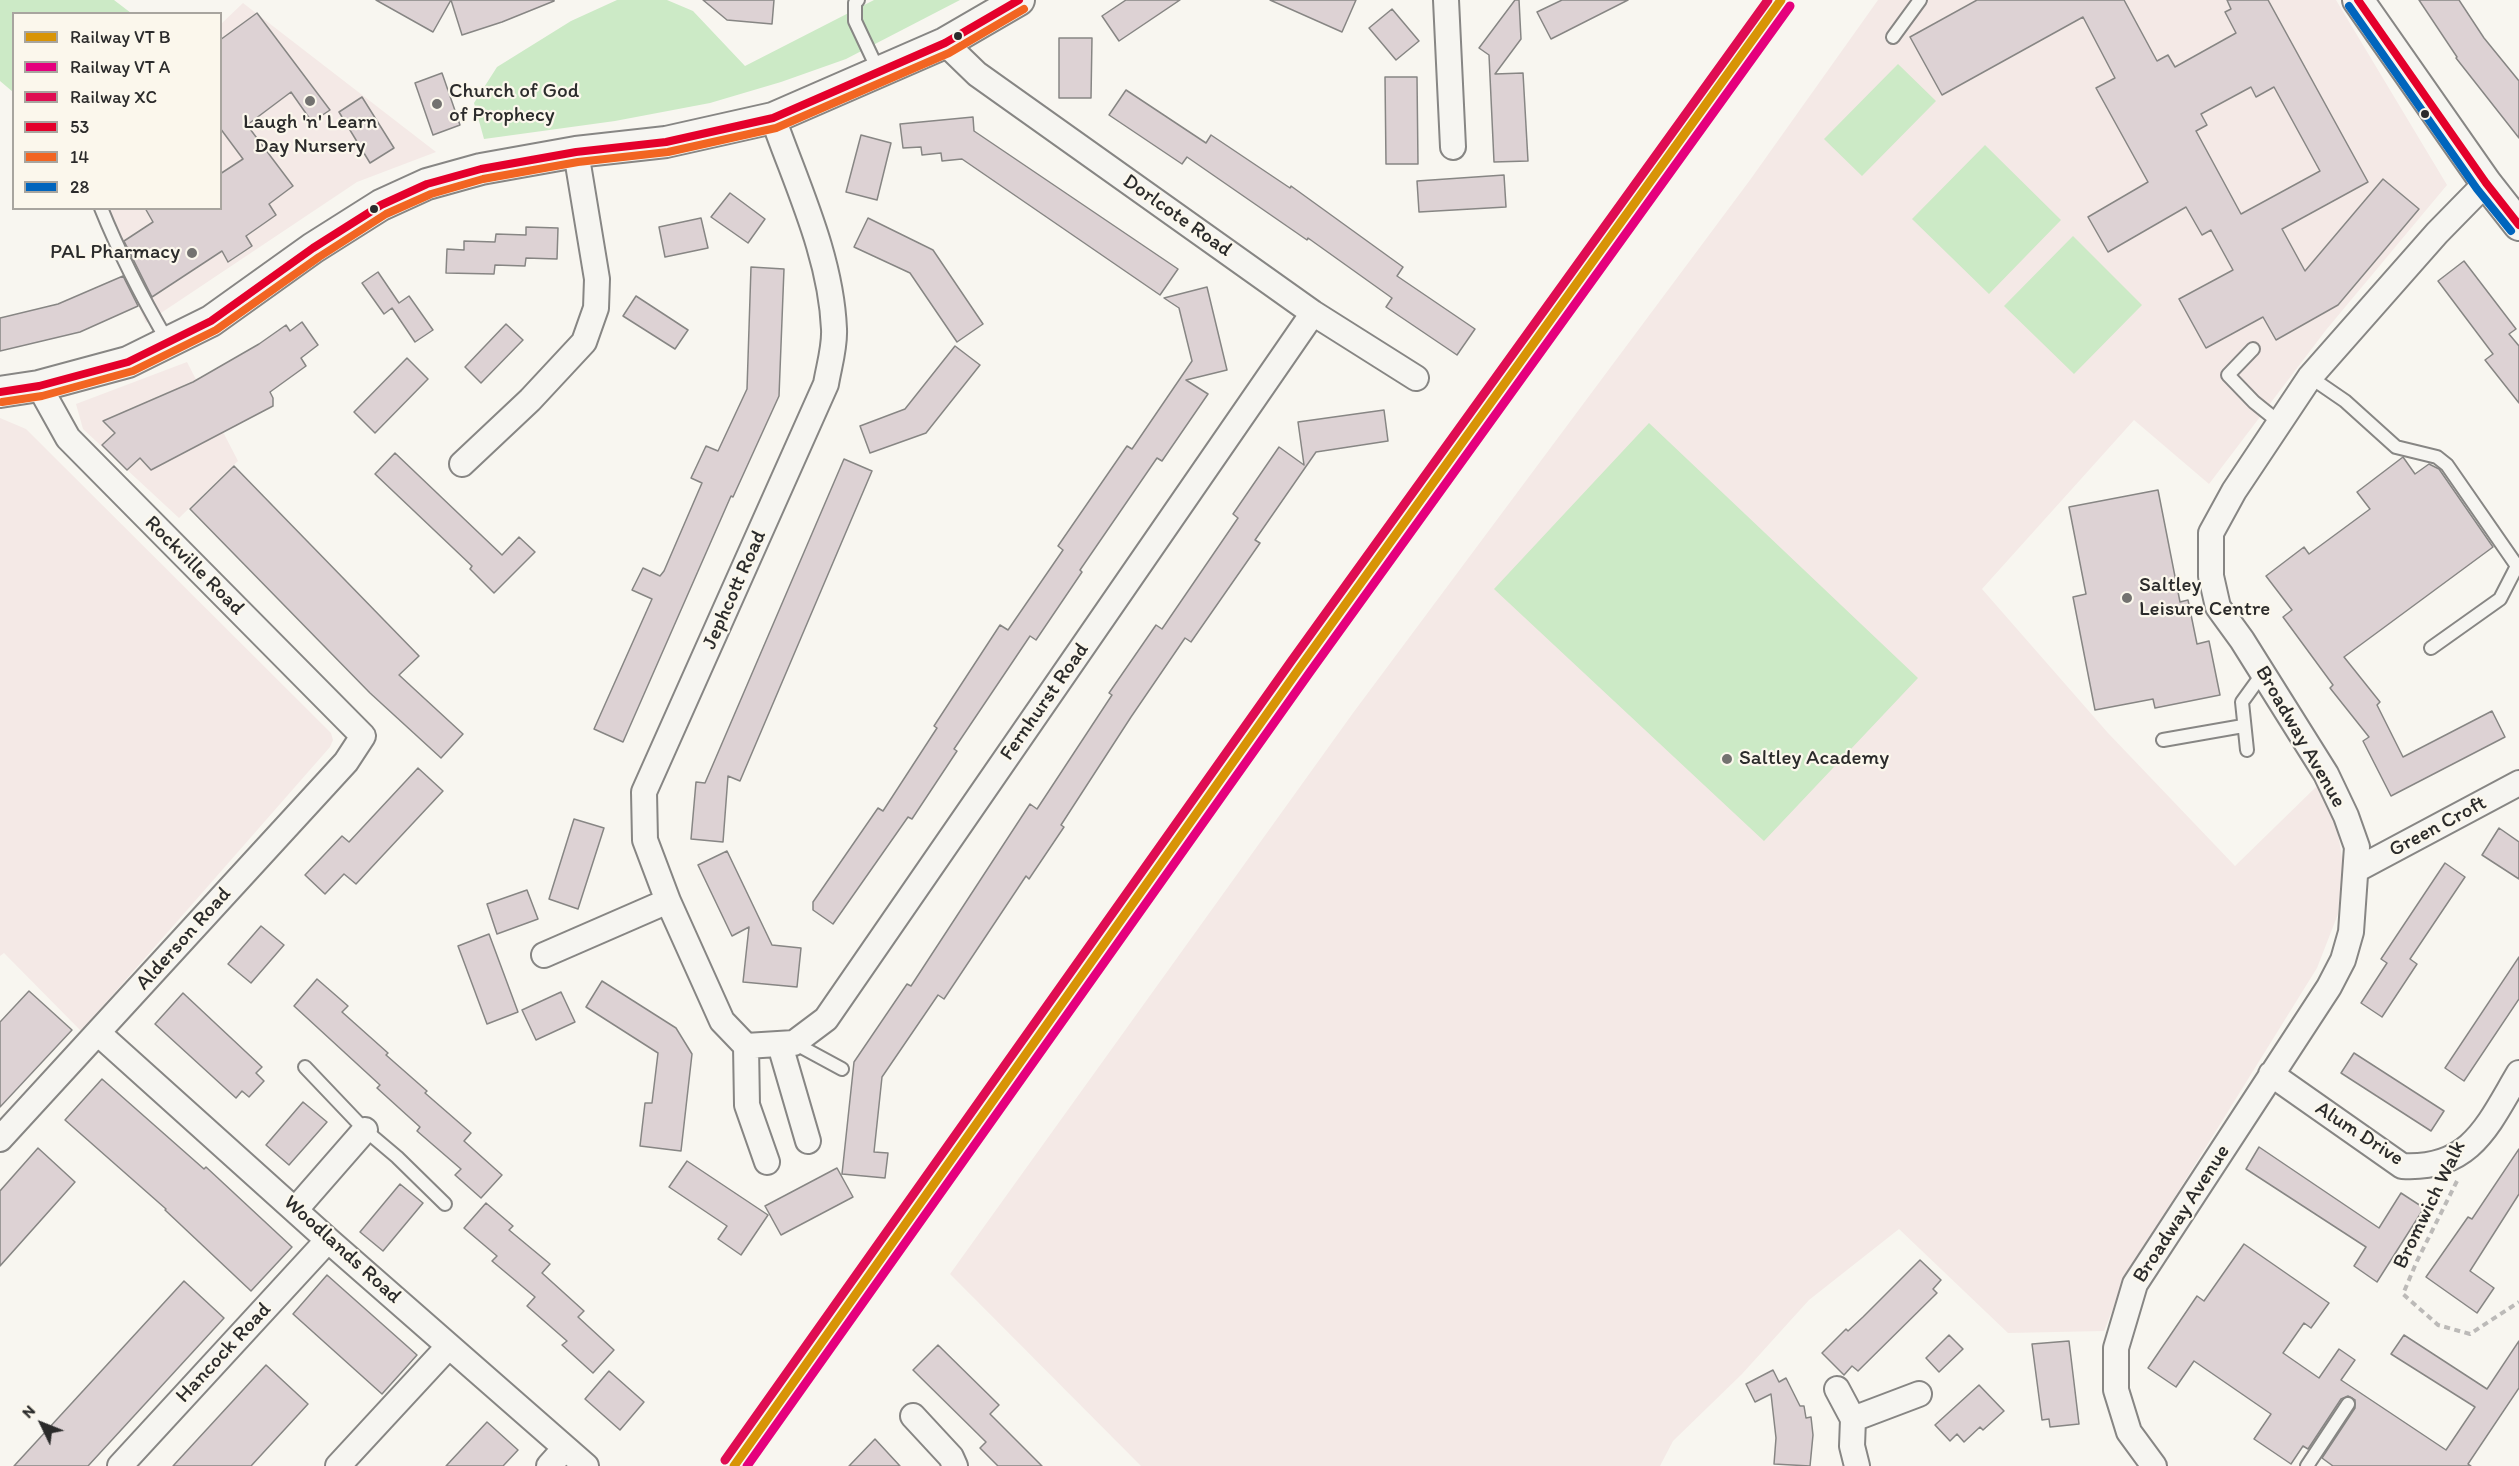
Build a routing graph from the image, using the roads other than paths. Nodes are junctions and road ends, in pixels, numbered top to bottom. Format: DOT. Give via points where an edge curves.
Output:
graph roads {
  1 [pos="858,0"];
  2 [pos="1019,0"];
  3 [pos="1446,0"];
  4 [pos="1920,0"];
  5 [pos="2358,0"];
  6 [pos="1893,38"];
  7 [pos="945,43"];
  8 [pos="879,72"];
  9 [pos="772,118"];
  10 [pos="1453,147"];
  11 [pos="576,152"];
  12 [pos="2486,183"];
  13 [pos="102,210"];
  14 [pos="2519,225"];
  15 [pos="1313,313"];
  16 [pos="168,342"];
  17 [pos="2253,349"];
  18 [pos="2310,377"];
  19 [pos="1416,378"];
  20 [pos="39,386"];
  21 [pos="0,392"];
  22 [pos="2280,423"];
  23 [pos="462,464"];
  24 [pos="2431,648"];
  25 [pos="2263,673"];
  26 [pos="2244,726"];
  27 [pos="363,736"];
  28 [pos="2163,740"];
  29 [pos="2247,750"];
  30 [pos="2519,783"];
  31 [pos="2356,870"];
  32 [pos="668,902"];
  33 [pos="544,955"];
  34 [pos="98,1033"];
  35 [pos="787,1044"];
  36 [pos="747,1046"];
  37 [pos="305,1067"];
  38 [pos="842,1068"];
  39 [pos="2519,1072"];
  40 [pos="2271,1074"];
  41 [pos="365,1130"];
  42 [pos="0,1138"];
  43 [pos="808,1141"];
  44 [pos="767,1162"];
  45 [pos="445,1204"];
  46 [pos="296,1209"];
  47 [pos="328,1240"];
  48 [pos="448,1346"];
  49 [pos="1837,1389"];
  50 [pos="1919,1394"];
  51 [pos="2348,1404"];
  52 [pos="913,1416"];
  53 [pos="1853,1419"];
  54 [pos="557,1457"];
  55 [pos="120,1466"];
  56 [pos="338,1466"];
  57 [pos="586,1466"];
  58 [pos="955,1466"];
  59 [pos="1857,1466"];
  60 [pos="2154,1466"];
  61 [pos="2307,1466"];
  1 -- 8 [label="lane" via="855,21"];
  2 -- 7 [label="street"];
  3 -- 10 [label="street"];
  4 -- 6 [label="lane"];
  5 -- 12 [label="street"];
  7 -- 8 [label="street"];
  7 -- 15 [label="street, Dorlcote Road" via="977,74"];
  8 -- 9 [label="street"];
  9 -- 11 [label="street" via="666,142"];
  9 -- 32 [label="street, Jephcott Road" via="812,225 828,280 835,331 826,384 644,792 645,840"];
  11 -- 16 [label="street" via="481,169 427,184 381,205 211,321"];
  11 -- 23 [label="street" via="597,279 596,308 584,342"];
  12 -- 14 [label="street"];
  12 -- 18 [label="street, Broadway Avenue"];
  13 -- 16 [label="lane" via="141,296"];
  15 -- 19 [label="street, Dorlcote Road"];
  15 -- 35 [label="street, Fernhurst Road" via="826,1019"];
  16 -- 20 [label="street" via="128,362"];
  17 -- 22 [label="lane" via="2228,375"];
  18 -- 22 [label="street, Broadway Avenue"];
  18 -- 24 [label="lane" via="2345,401 2396,447 2437,457 2447,465 2517,566 2500,599"];
  20 -- 21 [label="street"];
  20 -- 27 [label="street, Rockville Road" via="68,438"];
  22 -- 25 [label="street, Broadway Avenue" via="2211,533 2211,576 2218,607"];
  25 -- 26 [label="lane" via="2242,702"];
  25 -- 31 [label="street, Broadway Avenue" via="2326,774 2346,816 2357,847"];
  26 -- 28 [label="lane"];
  26 -- 29 [label="lane"];
  27 -- 34 [label="street, Alderson Road" via="346,762"];
  30 -- 31 [label="street, Green Croft"];
  31 -- 40 [label="street, Broadway Avenue" via="2352,932 2343,960"];
  32 -- 33 [label="street"];
  32 -- 36 [label="street, Jephcott Road" via="722,1022"];
  34 -- 42 [label="street, Alderson Road"];
  34 -- 46 [label="street, Woodlands Road"];
  35 -- 36 [label="street"];
  35 -- 38 [label="lane"];
  35 -- 43 [label="street"];
  36 -- 44 [label="street" via="747,1105"];
  37 -- 41 [label="lane"];
  39 -- 40 [label="street, Alum Drive" via="2481,1135 2451,1160 2423,1167 2402,1166 2392,1160"];
  40 -- 60 [label="street, Broadway Avenue" via="2135,1284 2116,1348 2116,1390 2129,1432"];
  41 -- 45 [label="lane"];
  41 -- 46 [label="street"];
  46 -- 47 [label="street, Woodlands Road"];
  47 -- 48 [label="street, Woodlands Road"];
  47 -- 55 [label="street, Hancock Road"];
  48 -- 54 [label="street, Woodlands Road"];
  48 -- 56 [label="street"];
  49 -- 53 [label="street"];
  50 -- 53 [label="street"];
  51 -- 61 [label="lane"];
  52 -- 58 [label="street"];
  53 -- 59 [label="street" via="1852,1446"];
  54 -- 57 [label="street, Woodlands Road"];
}
